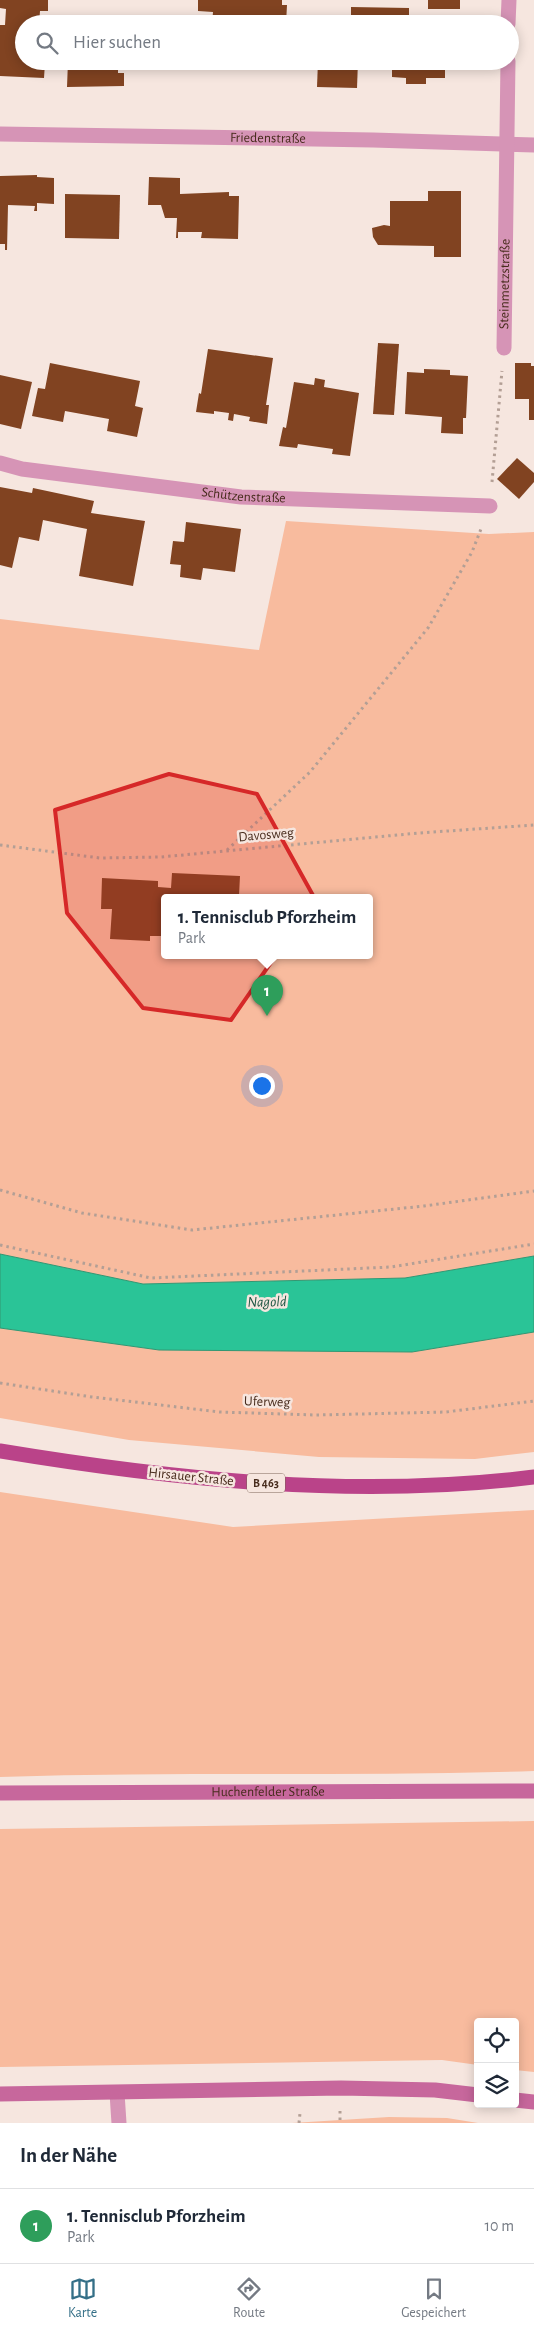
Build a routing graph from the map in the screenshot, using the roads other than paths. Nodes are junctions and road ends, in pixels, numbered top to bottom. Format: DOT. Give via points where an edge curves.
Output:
graph roads {
  1 [pos="509,0"];
  2 [pos="508,15"];
  3 [pos="508,70"];
  4 [pos="0,134"];
  5 [pos="506,144"];
  6 [pos="534,145"];
  7 [pos="504,348"];
  8 [pos="0,463"];
  9 [pos="490,506"];
  10 [pos="0,1450"];
  11 [pos="534,1477"];
  12 [pos="534,1791"];
  13 [pos="0,1793"];
  14 [pos="117,2092"];
  15 [pos="0,2094"];
  16 [pos="474,2095"];
  17 [pos="519,2100"];
  18 [pos="534,2102"];
  19 [pos="119,2123"];
  1 -- 2 [label="street"];
  3 -- 5 [label="street, Steinmetzstraße"];
  4 -- 5 [label="street, Friedenstraße"];
  5 -- 6 [label="street, Friedenstraße"];
  5 -- 7 [label="street, Steinmetzstraße"];
  8 -- 9 [label="street, Schützenstraße" via="22,469 241,497"];
  10 -- 11 [label="main road, Hirsauer Straße / B 463" via="90,1466 231,1482 407,1485"];
  12 -- 13 [label="main road, Huchenfelder Straße"];
  14 -- 15 [label="main road"];
  14 -- 16 [label="main road" via="341,2088 435,2090"];
  14 -- 19 [label="street"];
  17 -- 18 [label="main road"];
}
